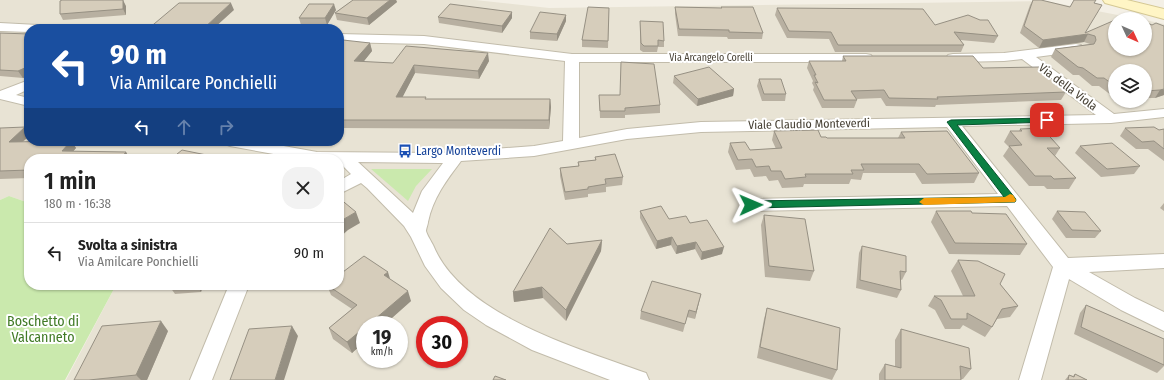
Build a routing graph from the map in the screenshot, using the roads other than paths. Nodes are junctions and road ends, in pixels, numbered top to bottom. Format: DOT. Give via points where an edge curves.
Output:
graph roads {
  1 [pos="1110,0"];
  2 [pos="1164,14"];
  3 [pos="0,27"];
  4 [pos="24,28"];
  5 [pos="344,38"];
  6 [pos="1084,47"];
  7 [pos="1025,55"];
  8 [pos="572,58"];
  9 [pos="875,58"];
  10 [pos="938,58"];
  11 [pos="24,86"];
  12 [pos="1,95"];
  13 [pos="24,101"];
  14 [pos="1164,114"];
  15 [pos="1111,119"];
  16 [pos="951,122"];
  17 [pos="571,145"];
  18 [pos="256,146"];
  19 [pos="299,154"];
  20 [pos="456,157"];
  21 [pos="344,158"];
  22 [pos="362,174"];
  23 [pos="344,185"];
  24 [pos="1012,200"];
  25 [pos="751,205"];
  26 [pos="417,232"];
  27 [pos="1164,261"];
  28 [pos="1063,266"];
  29 [pos="237,290"];
  30 [pos="1164,322"];
  31 [pos="201,380"];
  32 [pos="638,380"];
  33 [pos="1030,380"];
  1 -- 2 [label="main road"];
  3 -- 4 [label="street"];
  5 -- 8 [label="street, Via Arcangelo Corelli" via="424,40"];
  6 -- 7 [label="street"];
  7 -- 10 [label="street"];
  7 -- 15 [label="street, Via della Viola"];
  8 -- 9 [label="street, Via Arcangelo Corelli"];
  8 -- 17 [label="street"];
  11 -- 12 [label="street"];
  12 -- 13 [label="street"];
  14 -- 15 [label="street, Viale Claudio Monteverdi"];
  15 -- 16 [label="street, Viale Claudio Monteverdi"];
  16 -- 17 [label="street, Viale Claudio Monteverdi" via="714,126 638,133"];
  16 -- 24 [label="street"];
  17 -- 20 [label="street, Viale Claudio Monteverdi" via="527,152"];
  18 -- 19 [label="street, Viale Claudio Monteverdi"];
  20 -- 21 [label="street, Viale Claudio Monteverdi"];
  20 -- 26 [label="street" via="427,195"];
  21 -- 22 [label="street"];
  22 -- 23 [label="street"];
  22 -- 26 [label="street" via="399,210"];
  24 -- 25 [label="street"];
  24 -- 28 [label="street"];
  26 -- 32 [label="street" via="431,261 441,274 453,288 480,310 547,347"];
  27 -- 28 [label="street"];
  28 -- 30 [label="street"];
  28 -- 33 [label="street"];
  29 -- 31 [label="street"];
}
